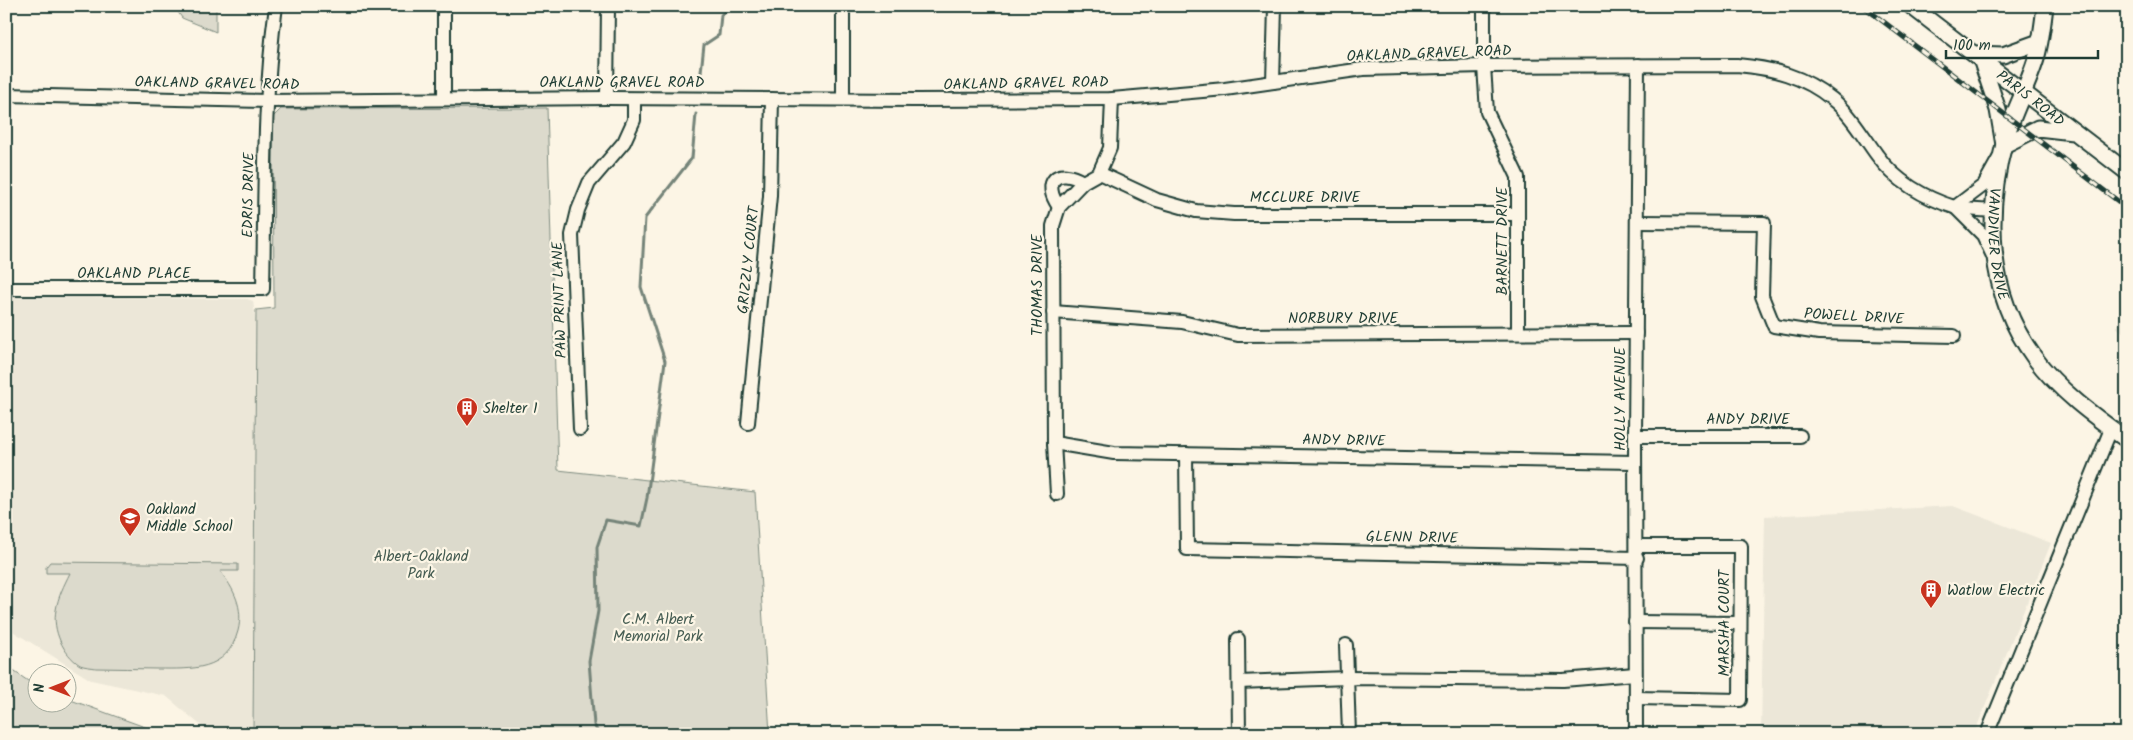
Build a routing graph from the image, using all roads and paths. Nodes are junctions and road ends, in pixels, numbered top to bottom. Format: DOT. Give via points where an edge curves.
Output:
graph roads {
  1 [pos="276,6"];
  2 [pos="444,6"];
  3 [pos="608,6"];
  4 [pos="843,6"];
  5 [pos="1275,6"];
  6 [pos="1484,6"];
  7 [pos="1911,6"];
  8 [pos="2045,6"];
  9 [pos="2039,42"];
  10 [pos="1978,58"];
  11 [pos="1484,66"];
  12 [pos="1638,66"];
  13 [pos="1273,82"];
  14 [pos="2024,93"];
  15 [pos="6,95"];
  16 [pos="607,98"];
  17 [pos="444,99"];
  18 [pos="634,99"];
  19 [pos="772,99"];
  20 [pos="843,99"];
  21 [pos="1112,99"];
  22 [pos="267,101"];
  23 [pos="2075,132"];
  24 [pos="2003,149"];
  25 [pos="2127,172"];
  26 [pos="1099,173"];
  27 [pos="1083,182"];
  28 [pos="1059,207"];
  29 [pos="1955,207"];
  30 [pos="1992,211"];
  31 [pos="1518,214"];
  32 [pos="1638,222"];
  33 [pos="1994,259"];
  34 [pos="6,289"];
  35 [pos="263,289"];
  36 [pos="1053,312"];
  37 [pos="1518,333"];
  38 [pos="1636,333"];
  39 [pos="1954,336"];
  40 [pos="748,423"];
  41 [pos="2111,428"];
  42 [pos="580,429"];
  43 [pos="1635,436"];
  44 [pos="1800,436"];
  45 [pos="2127,440"];
  46 [pos="1054,443"];
  47 [pos="1186,454"];
  48 [pos="1635,462"];
  49 [pos="1057,494"];
  50 [pos="1741,546"];
  51 [pos="1636,552"];
  52 [pos="1635,622"];
  53 [pos="1740,623"];
  54 [pos="1238,639"];
  55 [pos="1346,645"];
  56 [pos="1635,674"];
  57 [pos="1348,678"];
  58 [pos="1239,682"];
  59 [pos="1636,698"];
  60 [pos="1239,734"];
  61 [pos="1348,734"];
  62 [pos="1636,734"];
  63 [pos="1987,734"];
  1 -- 22 [label="street, EDRIS DRIVE"];
  2 -- 17 [label="street"];
  3 -- 16 [label="street"];
  4 -- 20 [label="street"];
  5 -- 13 [label="street"];
  6 -- 11 [label="street, BARNETT DRIVE"];
  7 -- 10 [label="main road, PARIS ROAD"];
  8 -- 9 [label="main road, VANDIVER DRIVE"];
  9 -- 10 [label="main road" via="2003,55"];
  9 -- 14 [label="main road, VANDIVER DRIVE"];
  10 -- 14 [label="main road, PARIS ROAD"];
  10 -- 24 [label="main road" via="1998,110"];
  11 -- 12 [label="street, OAKLAND GRAVEL ROAD"];
  11 -- 13 [label="street, OAKLAND GRAVEL ROAD" via="1363,69"];
  11 -- 31 [label="street, BARNETT DRIVE" via="1487,112 1518,177"];
  12 -- 29 [label="street, OAKLAND GRAVEL ROAD" via="1737,65 1764,67 1794,75 1832,98 1896,176 1922,194"];
  12 -- 32 [label="street, HOLLY AVENUE"];
  13 -- 21 [label="street, OAKLAND GRAVEL ROAD"];
  14 -- 23 [label="main road, PARIS ROAD"];
  14 -- 24 [label="main road, VANDIVER DRIVE"];
  15 -- 22 [label="street, OAKLAND GRAVEL ROAD"];
  16 -- 17 [label="street, OAKLAND GRAVEL ROAD"];
  16 -- 18 [label="street, OAKLAND GRAVEL ROAD"];
  17 -- 22 [label="street, OAKLAND GRAVEL ROAD"];
  18 -- 19 [label="street, OAKLAND GRAVEL ROAD"];
  18 -- 42 [label="street, PAW PRINT LANE" via="634,120 624,142 589,183 572,236"];
  19 -- 20 [label="street, OAKLAND GRAVEL ROAD"];
  19 -- 40 [label="street, GRIZZLY COURT" via="770,196"];
  20 -- 21 [label="street, OAKLAND GRAVEL ROAD"];
  21 -- 26 [label="street" via="1110,148"];
  22 -- 35 [label="street, EDRIS DRIVE"];
  23 -- 24 [label="main road" via="2038,128"];
  23 -- 25 [label="main road, PARIS ROAD"];
  24 -- 29 [label="street" via="1984,186"];
  24 -- 30 [label="main road, VANDIVER DRIVE"];
  26 -- 27 [label="street, THOMAS DRIVE"];
  26 -- 31 [label="street, MCCLURE DRIVE" via="1157,200 1196,211 1234,214"];
  27 -- 28 [label="street, THOMAS DRIVE"];
  27 -- 28 [label="street" via="1060,174 1054,178 1051,192"];
  28 -- 36 [label="street, THOMAS DRIVE" via="1053,226"];
  29 -- 30 [label="street, OAKLAND GRAVEL ROAD"];
  29 -- 33 [label="street" via="1983,235"];
  30 -- 33 [label="main road, VANDIVER DRIVE"];
  31 -- 37 [label="street, BARNETT DRIVE"];
  32 -- 38 [label="street, HOLLY AVENUE"];
  32 -- 39 [label="street, POWELL DRIVE" via="1764,223 1762,296 1774,326 1819,333"];
  33 -- 41 [label="main road, VANDIVER DRIVE" via="2002,296 2034,357 2066,391"];
  34 -- 35 [label="street, OAKLAND PLACE"];
  36 -- 37 [label="street, NORBURY DRIVE" via="1182,322 1238,335"];
  36 -- 46 [label="street, THOMAS DRIVE"];
  37 -- 38 [label="street, NORBURY DRIVE"];
  38 -- 43 [label="street, HOLLY AVENUE"];
  41 -- 45 [label="main road, VANDIVER DRIVE"];
  41 -- 63 [label="street"];
  43 -- 44 [label="street, ANDY DRIVE"];
  43 -- 48 [label="street, HOLLY AVENUE"];
  46 -- 47 [label="street, ANDY DRIVE" via="1114,453"];
  46 -- 49 [label="street, THOMAS DRIVE"];
  47 -- 48 [label="street, ANDY DRIVE"];
  47 -- 51 [label="street, GLENN DRIVE" via="1186,549"];
  48 -- 51 [label="street, HOLLY AVENUE"];
  50 -- 51 [label="street, GLENN DRIVE"];
  50 -- 53 [label="street, MARSHA COURT"];
  51 -- 52 [label="street, HOLLY AVENUE"];
  52 -- 53 [label="street"];
  52 -- 56 [label="street, HOLLY AVENUE"];
  53 -- 59 [label="street, MARSHA COURT" via="1740,700"];
  54 -- 58 [label="street"];
  55 -- 57 [label="street"];
  56 -- 57 [label="street" via="1563,680"];
  56 -- 59 [label="street, HOLLY AVENUE"];
  57 -- 58 [label="street"];
  57 -- 61 [label="street"];
  58 -- 60 [label="street"];
  59 -- 62 [label="street, HOLLY AVENUE"];
}
